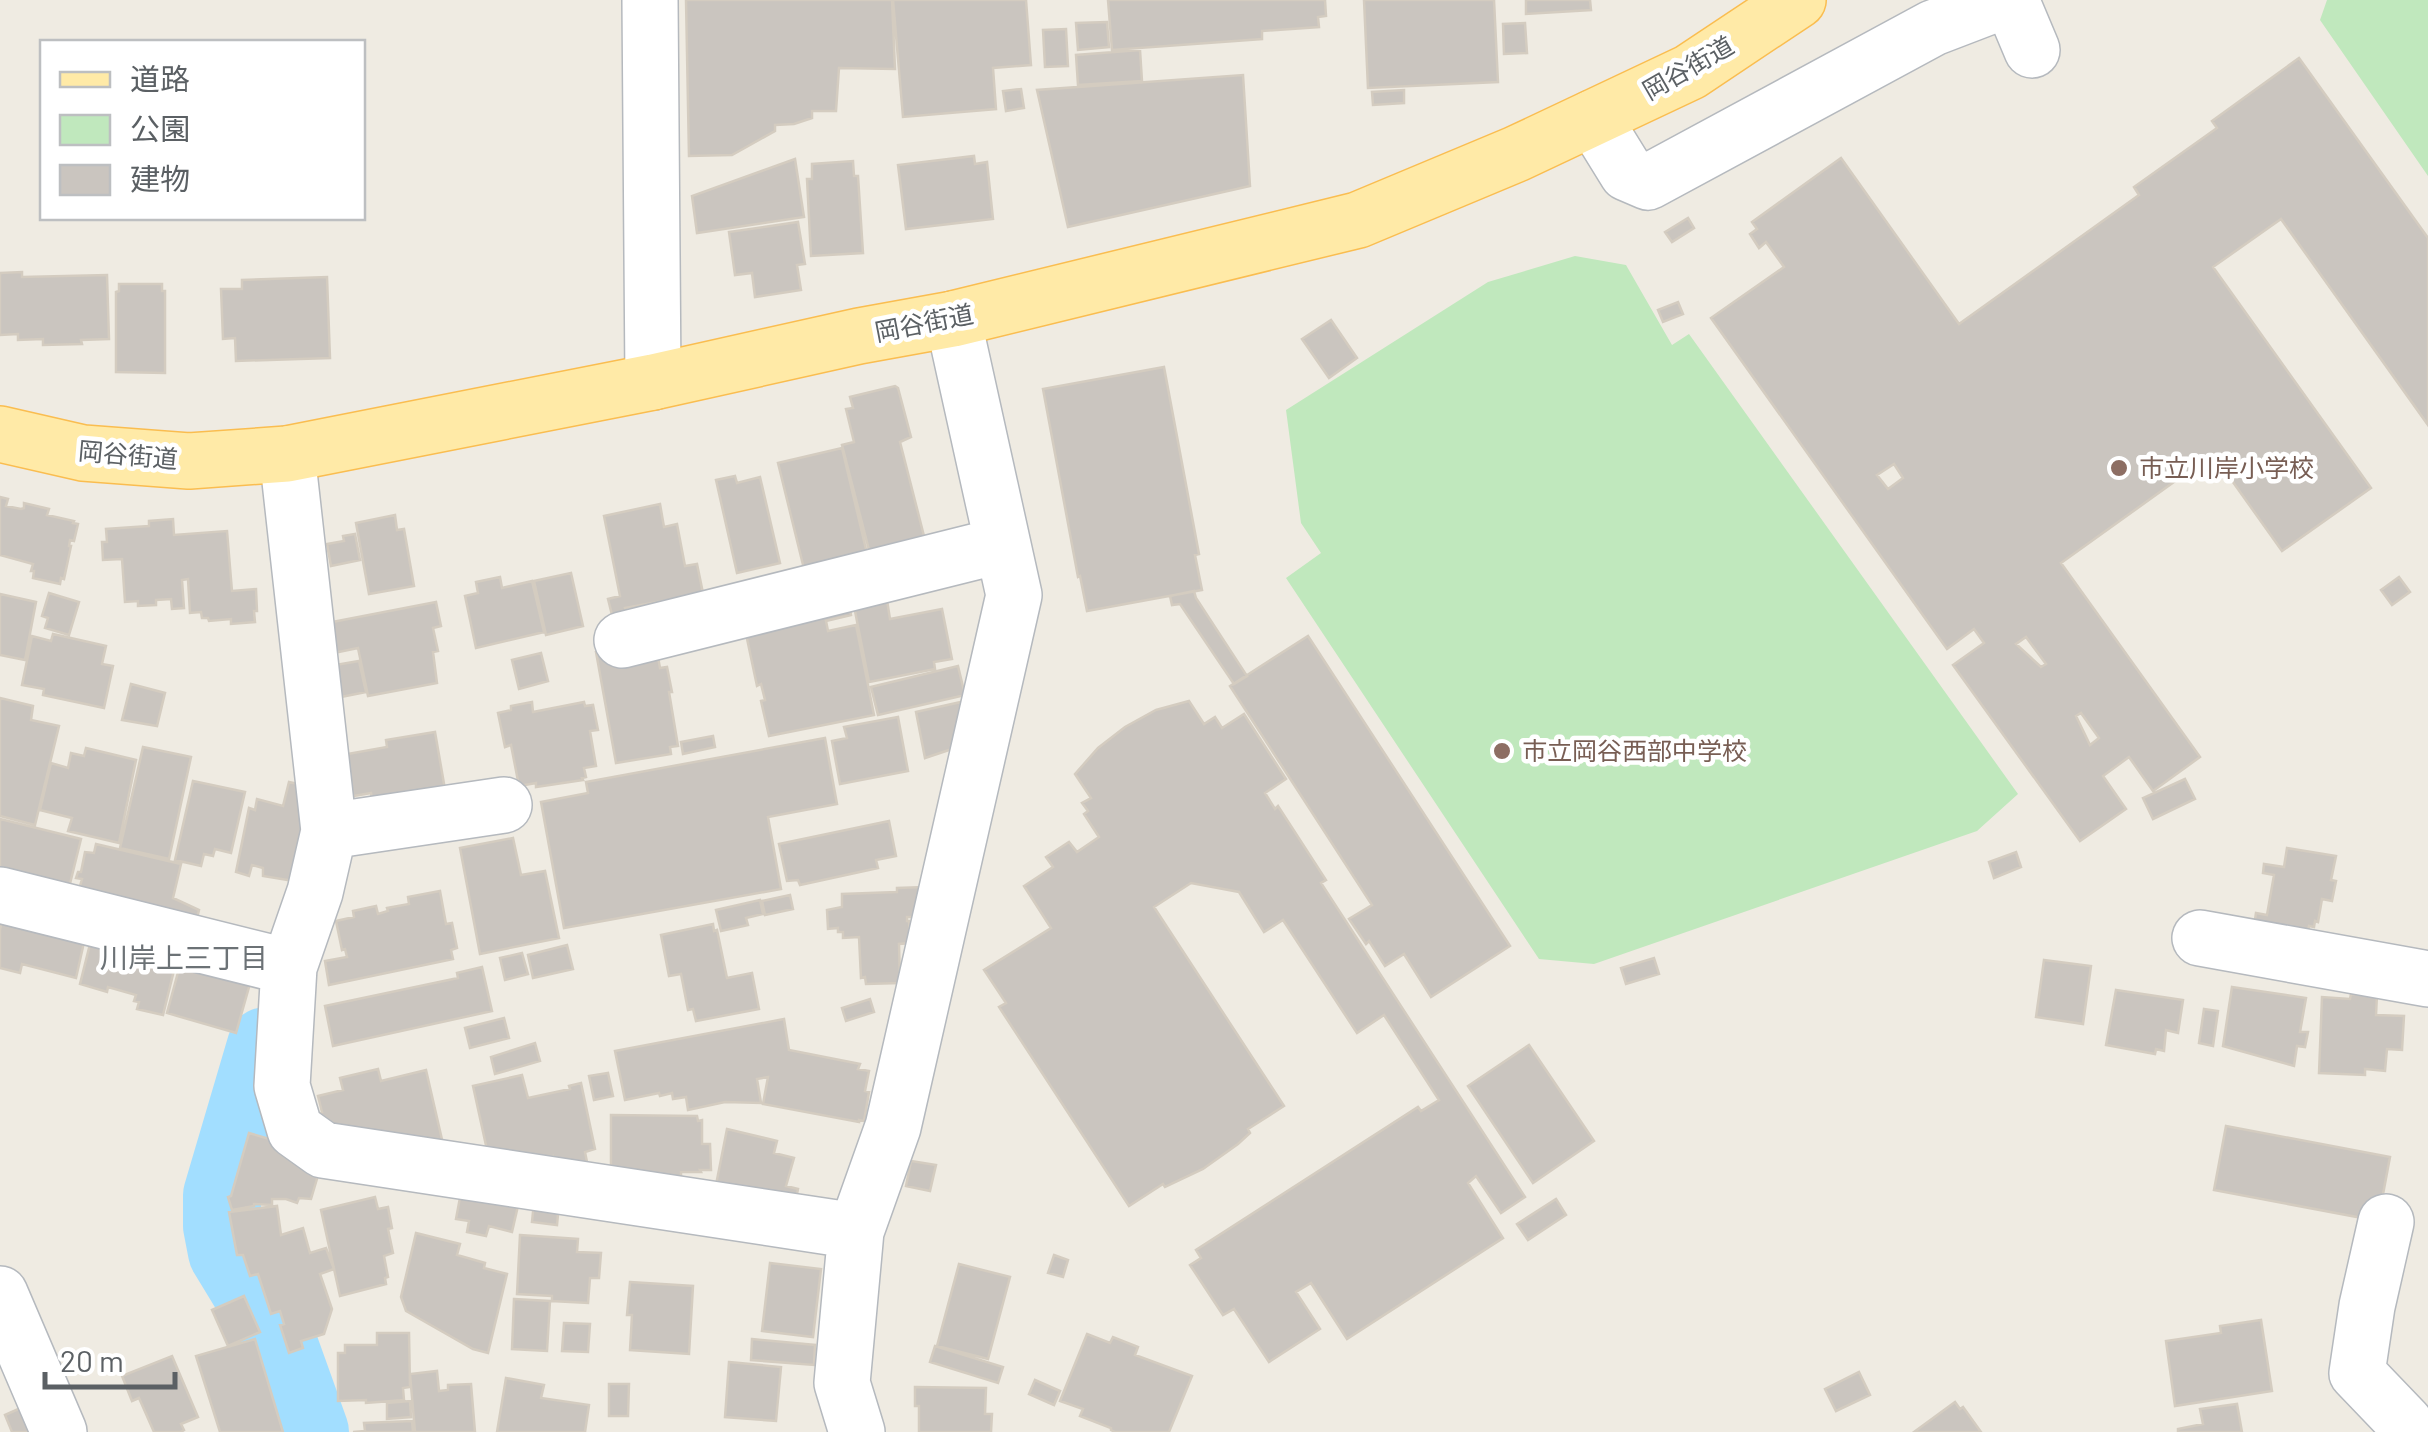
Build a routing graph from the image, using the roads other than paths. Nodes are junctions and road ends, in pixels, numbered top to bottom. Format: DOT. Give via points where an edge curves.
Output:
graph roads {
  1 [pos="650,0"];
  2 [pos="1798,0"];
  3 [pos="2009,0"];
  4 [pos="2032,50"];
  5 [pos="1593,118"];
  6 [pos="953,319"];
  7 [pos="653,382"];
  8 [pos="0,434"];
  9 [pos="287,454"];
  10 [pos="1002,544"];
  11 [pos="622,640"];
  12 [pos="504,805"];
  13 [pos="329,830"];
  14 [pos="0,894"];
  15 [pos="2200,938"];
  16 [pos="289,967"];
  17 [pos="2428,979"];
  18 [pos="2386,1222"];
  19 [pos="856,1231"];
  20 [pos="2,1305"];
  21 [pos="2408,1427"];
  22 [pos="59,1432"];
  23 [pos="857,1432"];
  1 -- 7 [label="street"];
  2 -- 5 [label="main road, 岡谷街道" via="1690,72"];
  3 -- 4 [label="street"];
  3 -- 5 [label="street" via="1933,28 1648,182 1627,173"];
  5 -- 6 [label="main road, 岡谷街道" via="1358,220"];
  6 -- 7 [label="main road, 岡谷街道"];
  6 -- 10 [label="street"];
  7 -- 9 [label="main road, 岡谷街道"];
  8 -- 9 [label="main road, 岡谷街道" via="82,453 171,460"];
  9 -- 13 [label="street"];
  10 -- 11 [label="street"];
  10 -- 19 [label="street" via="1014,595 893,1127"];
  12 -- 13 [label="street"];
  13 -- 16 [label="street"];
  14 -- 16 [label="street"];
  15 -- 17 [label="street"];
  16 -- 19 [label="street" via="282,1086 295,1130 323,1150"];
  18 -- 21 [label="street" via="2357,1373"];
  19 -- 23 [label="street" via="842,1383"];
  20 -- 22 [label="street"];
}
